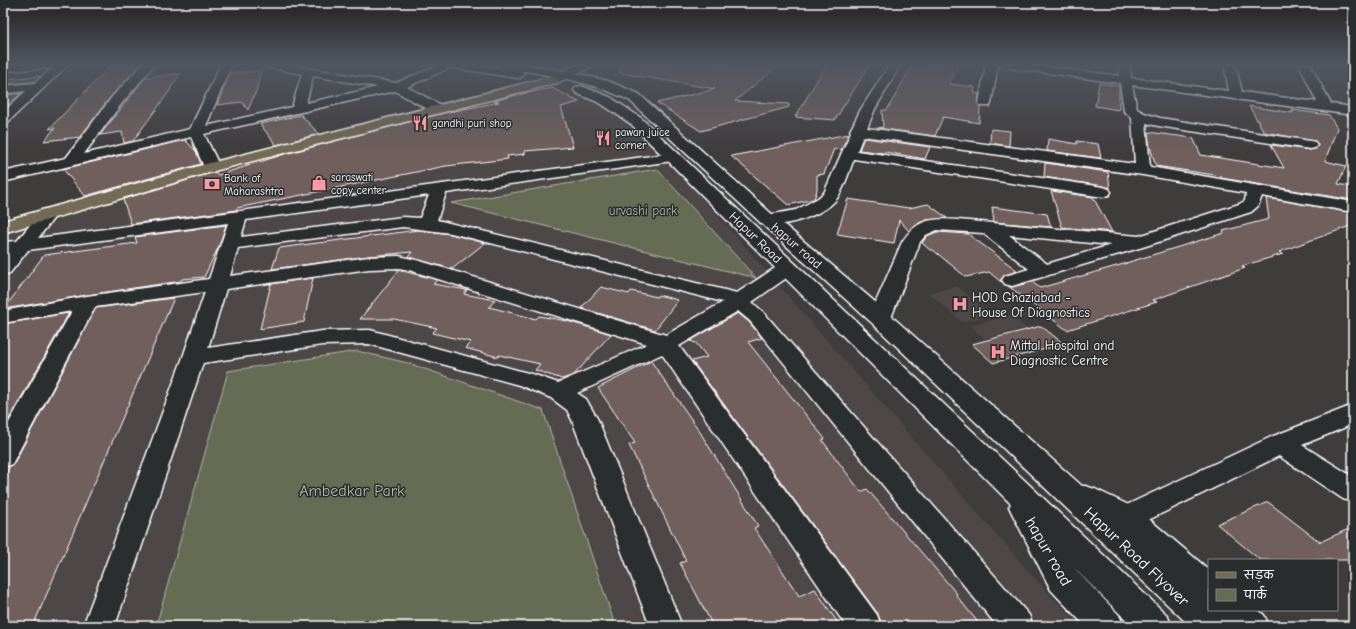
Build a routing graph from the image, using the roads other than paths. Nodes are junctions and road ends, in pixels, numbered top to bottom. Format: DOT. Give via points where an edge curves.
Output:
graph roads {
  1 [pos="31,93"];
  2 [pos="123,93"];
  3 [pos="213,93"];
  4 [pos="302,93"];
  5 [pos="368,93"];
  6 [pos="409,93"];
  7 [pos="498,93"];
  8 [pos="590,93"];
  9 [pos="626,93"];
  10 [pos="877,93"];
  11 [pos="987,93"];
  12 [pos="1128,93"];
  13 [pos="1224,93"];
  14 [pos="1319,93"];
  15 [pos="1236,95"];
  16 [pos="985,103"];
  17 [pos="1326,107"];
  18 [pos="298,109"];
  19 [pos="438,109"];
  20 [pos="1353,111"];
  21 [pos="5,116"];
  22 [pos="1139,116"];
  23 [pos="857,131"];
  24 [pos="196,132"];
  25 [pos="1310,145"];
  26 [pos="848,154"];
  27 [pos="674,157"];
  28 [pos="71,161"];
  29 [pos="212,167"];
  30 [pos="1143,170"];
  31 [pos="3,177"];
  32 [pos="439,189"];
  33 [pos="1254,189"];
  34 [pos="1103,192"];
  35 [pos="1353,207"];
  36 [pos="48,214"];
  37 [pos="239,216"];
  38 [pos="768,220"];
  39 [pos="427,224"];
  40 [pos="3,227"];
  41 [pos="987,227"];
  42 [pos="1140,242"];
  43 [pos="230,244"];
  44 [pos="13,247"];
  45 [pos="788,268"];
  46 [pos="3,269"];
  47 [pos="1044,271"];
  48 [pos="1012,280"];
  49 [pos="217,285"];
  50 [pos="739,301"];
  51 [pos="88,302"];
  52 [pos="3,317"];
  53 [pos="880,318"];
  54 [pos="667,344"];
  55 [pos="194,357"];
  56 [pos="559,392"];
  57 [pos="1353,414"];
  58 [pos="1280,444"];
  59 [pos="3,456"];
  60 [pos="1060,485"];
  61 [pos="1014,489"];
  62 [pos="1353,491"];
  63 [pos="1126,518"];
  64 [pos="1196,594"];
  65 [pos="1234,611"];
  66 [pos="1152,623"];
  67 [pos="99,626"];
  68 [pos="666,626"];
  69 [pos="865,626"];
  70 [pos="1016,626"];
  71 [pos="1107,626"];
  72 [pos="1214,626"];
  73 [pos="1252,626"];
  1 -- 21 [label="street"];
  2 -- 28 [label="street"];
  3 -- 24 [label="street"];
  4 -- 18 [label="street"];
  5 -- 18 [label="street"];
  6 -- 19 [label="street"];
  7 -- 19 [label="main road"];
  8 -- 27 [label="main road, Hapur Road" via="605,100 636,122"];
  9 -- 38 [label="main road, hapur road"];
  10 -- 23 [label="street"];
  11 -- 16 [label="street"];
  12 -- 22 [label="street" via="1131,111"];
  13 -- 15 [label="street"];
  14 -- 17 [label="street"];
  15 -- 17 [label="street"];
  17 -- 20 [label="street"];
  18 -- 24 [label="street"];
  19 -- 29 [label="main road"];
  22 -- 25 [label="street" via="1158,122"];
  22 -- 30 [label="street"];
  23 -- 26 [label="street"];
  23 -- 30 [label="street"];
  24 -- 28 [label="street"];
  24 -- 29 [label="street"];
  26 -- 34 [label="street"];
  26 -- 38 [label="street" via="830,195 823,204 799,215"];
  27 -- 32 [label="street"];
  27 -- 45 [label="main road, Hapur Road"];
  28 -- 31 [label="street"];
  29 -- 36 [label="main road"];
  30 -- 33 [label="street"];
  32 -- 37 [label="street"];
  32 -- 39 [label="street"];
  33 -- 35 [label="street"];
  33 -- 42 [label="street" via="1254,200 1245,208"];
  36 -- 40 [label="main road"];
  36 -- 44 [label="street"];
  37 -- 43 [label="street"];
  37 -- 44 [label="street"];
  38 -- 53 [label="main road, hapur road"];
  39 -- 43 [label="street" via="403,222"];
  39 -- 50 [label="street"];
  41 -- 42 [label="street"];
  41 -- 47 [label="street"];
  41 -- 53 [label="street" via="942,224 924,227 915,232"];
  42 -- 47 [label="street"];
  43 -- 49 [label="street"];
  44 -- 46 [label="street"];
  45 -- 50 [label="street"];
  45 -- 61 [label="main road, Hapur Road"];
  47 -- 48 [label="street"];
  49 -- 51 [label="street"];
  49 -- 54 [label="street" via="369,263 399,262 470,281"];
  49 -- 55 [label="street"];
  50 -- 54 [label="street"];
  50 -- 70 [label="street" via="757,317"];
  51 -- 52 [label="street"];
  51 -- 59 [label="street"];
  53 -- 60 [label="main road, hapur road"];
  54 -- 56 [label="street"];
  54 -- 69 [label="street"];
  55 -- 56 [label="street" via="322,338 370,337 527,380"];
  55 -- 67 [label="street"];
  56 -- 68 [label="street" via="577,405 585,420"];
  57 -- 58 [label="street"];
  58 -- 62 [label="street"];
  58 -- 63 [label="street"];
  60 -- 63 [label="main road"];
  60 -- 64 [label="main road, Hapur Road Flyover"];
  61 -- 66 [label="main road"];
  61 -- 71 [label="main road, hapur road" via="1063,580"];
  63 -- 64 [label="main road"];
  64 -- 72 [label="main road, Hapur Road Flyover"];
  65 -- 73 [label="main road"];
}
